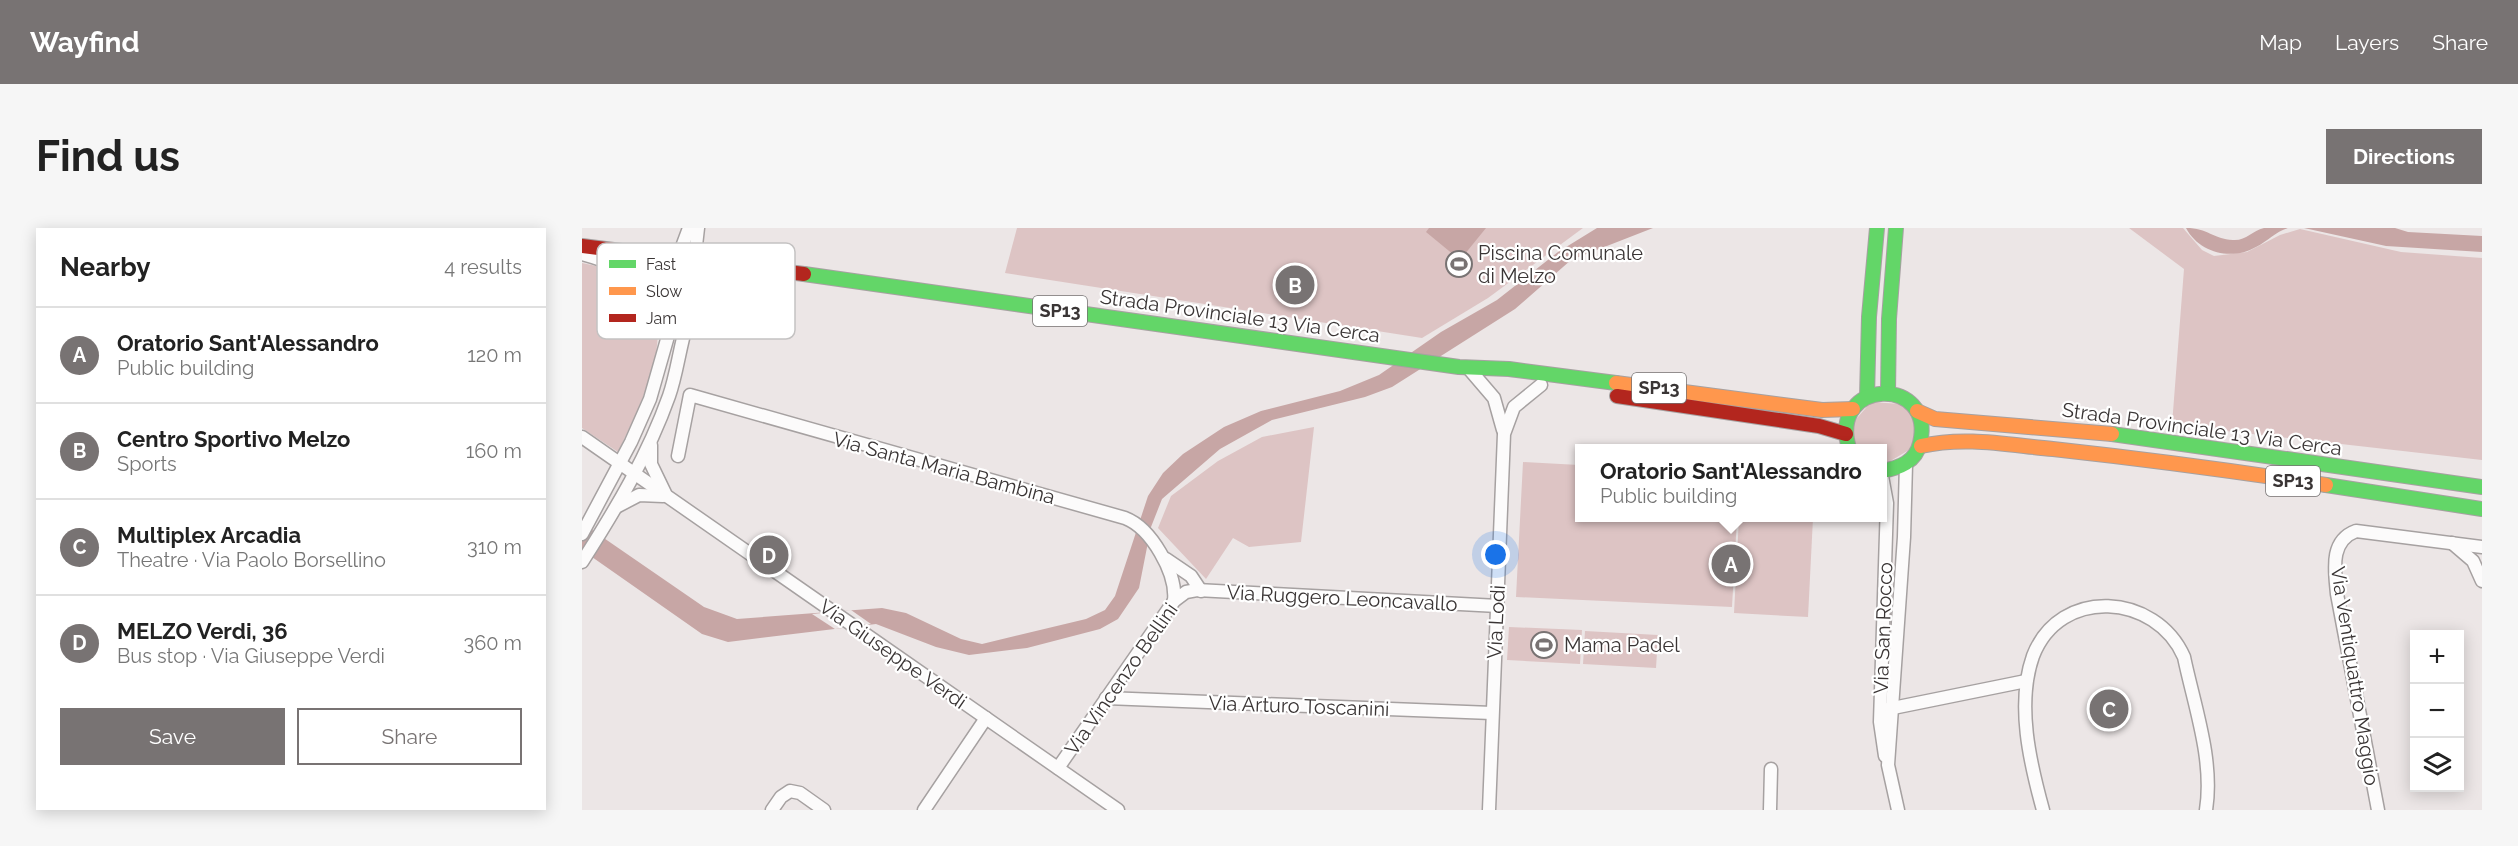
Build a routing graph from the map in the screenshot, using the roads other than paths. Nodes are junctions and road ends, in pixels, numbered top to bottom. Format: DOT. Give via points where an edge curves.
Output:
graph roads {
  1 [pos="689,228"];
  2 [pos="698,228"];
  3 [pos="1877,228"];
  4 [pos="1896,228"];
  5 [pos="683,243"];
  6 [pos="697,243"];
  7 [pos="582,246"];
  8 [pos="597,248"];
  9 [pos="582,254"];
  10 [pos="597,259"];
  11 [pos="795,274"];
  12 [pos="663,339"];
  13 [pos="666,339"];
  14 [pos="684,339"];
  15 [pos="663,355"];
  16 [pos="1464,368"];
  17 [pos="1540,385"];
  18 [pos="1888,393"];
  19 [pos="1868,397"];
  20 [pos="1853,410"];
  21 [pos="1917,411"];
  22 [pos="654,434"];
  23 [pos="1504,434"];
  24 [pos="1846,434"];
  25 [pos="582,437"];
  26 [pos="1848,444"];
  27 [pos="1921,446"];
  28 [pos="678,456"];
  29 [pos="621,463"];
  30 [pos="1906,464"];
  31 [pos="1887,470"];
  32 [pos="635,474"];
  33 [pos="2482,487"];
  34 [pos="667,497"];
  35 [pos="615,509"];
  36 [pos="2482,509"];
  37 [pos="1887,512"];
  38 [pos="1905,524"];
  39 [pos="585,530"];
  40 [pos="2449,541"];
  41 [pos="2482,547"];
  42 [pos="585,557"];
  43 [pos="1163,557"];
  44 [pos="2482,581"];
  45 [pos="1201,591"];
  46 [pos="1186,592"];
  47 [pos="1174,602"];
  48 [pos="1498,606"];
  49 [pos="2026,681"];
  50 [pos="1106,698"];
  51 [pos="1887,708"];
  52 [pos="1492,713"];
  53 [pos="986,718"];
  54 [pos="1058,768"];
  55 [pos="1771,769"];
  56 [pos="1102,798"];
  57 [pos="772,810"];
  58 [pos="824,810"];
  59 [pos="924,810"];
  60 [pos="1094,810"];
  61 [pos="1118,810"];
  62 [pos="1489,810"];
  63 [pos="1770,810"];
  64 [pos="1898,810"];
  65 [pos="2043,810"];
  66 [pos="2206,810"];
  67 [pos="2378,810"];
  1 -- 5 [label="street"];
  2 -- 6 [label="street"];
  3 -- 19 [label="main road" via="1869,316"];
  4 -- 18 [label="main road"];
  7 -- 8 [label="main road, Strada Provinciale 13 Via Cerca / SP13"];
  9 -- 10 [label="street"];
  11 -- 16 [label="main road, Strada Provinciale 13 Via Cerca / SP13"];
  12 -- 15 [label="street"];
  13 -- 15 [label="street"];
  14 -- 22 [label="street" via="673,385"];
  15 -- 29 [label="street" via="650,399"];
  16 -- 17 [label="main road, Strada Provinciale 13 Via Cerca / SP13" via="1507,381"];
  16 -- 20 [label="main road, Strada Provinciale 13 Via Cerca / SP13" via="1509,369 1822,410"];
  16 -- 23 [label="street, Via Lodi" via="1494,398"];
  17 -- 23 [label="street, Via Lodi" via="1514,407"];
  17 -- 24 [label="main road, Strada Provinciale 13 Via Cerca / SP13" via="1819,426"];
  18 -- 19 [label="main road"];
  18 -- 21 [label="main road, Strada Provinciale 13 Via Cerca / SP13" via="1902,397"];
  19 -- 20 [label="main road"];
  20 -- 24 [label="main road"];
  21 -- 27 [label="main road" via="1923,431"];
  21 -- 33 [label="main road, Strada Provinciale 13 Via Cerca / SP13" via="1935,418 2107,433"];
  22 -- 32 [label="street"];
  22 -- 34 [label="street, Via Giuseppe Verdi" via="650,460"];
  23 -- 48 [label="street, Via Lodi"];
  24 -- 26 [label="main road"];
  25 -- 29 [label="street, Via Giuseppe Verdi"];
  27 -- 30 [label="main road"];
  27 -- 36 [label="main road, Strada Provinciale 13 Via Cerca / SP13" via="1959,441 2104,454"];
  28 -- 43 [label="street, Via Santa Maria Bambina" via="690,395 1125,518"];
  29 -- 32 [label="street, Via Giuseppe Verdi"];
  29 -- 39 [label="street"];
  30 -- 31 [label="main road"];
  30 -- 38 [label="street, Via San Rocco"];
  32 -- 34 [label="street, Via Giuseppe Verdi"];
  32 -- 35 [label="street"];
  34 -- 35 [label="street" via="639,495"];
  34 -- 53 [label="street, Via Giuseppe Verdi"];
  35 -- 42 [label="street"];
  37 -- 38 [label="street"];
  37 -- 51 [label="street, Via San Rocco"];
  38 -- 51 [label="street, Via San Rocco"];
  40 -- 41 [label="street"];
  40 -- 44 [label="street" via="2473,561"];
  40 -- 67 [label="street, Via Ventiquattro Maggio" via="2356,531 2340,544 2334,564"];
  43 -- 45 [label="street, Via Santa Maria Bambina" via="1191,576"];
  43 -- 47 [label="street, Via Santa Maria Bambina" via="1174,582"];
  45 -- 46 [label="street, Via Ruggero Leoncavallo"];
  45 -- 48 [label="street, Via Ruggero Leoncavallo"];
  46 -- 47 [label="street, Via Vincenzo Bellini"];
  47 -- 50 [label="street, Via Vincenzo Bellini"];
  48 -- 52 [label="street, Via Lodi"];
  49 -- 51 [label="street, Via San Rocco"];
  49 -- 65 [label="street" via="2025,717"];
  49 -- 66 [label="street" via="2038,646 2070,613 2095,605 2127,609 2146,617 2180,646 2184,657 2206,763"];
  50 -- 52 [label="street, Via Arturo Toscanini"];
  50 -- 54 [label="street, Via Vincenzo Bellini"];
  51 -- 64 [label="street, Via San Rocco" via="1881,740"];
  52 -- 62 [label="street, Via Lodi"];
  53 -- 54 [label="street, Via Giuseppe Verdi"];
  53 -- 59 [label="street"];
  54 -- 56 [label="street, Via Giuseppe Verdi"];
  55 -- 63 [label="street"];
  56 -- 60 [label="street"];
  56 -- 61 [label="street, Via Giuseppe Verdi"];
  57 -- 58 [label="street" via="790,791 800,793"];
}
